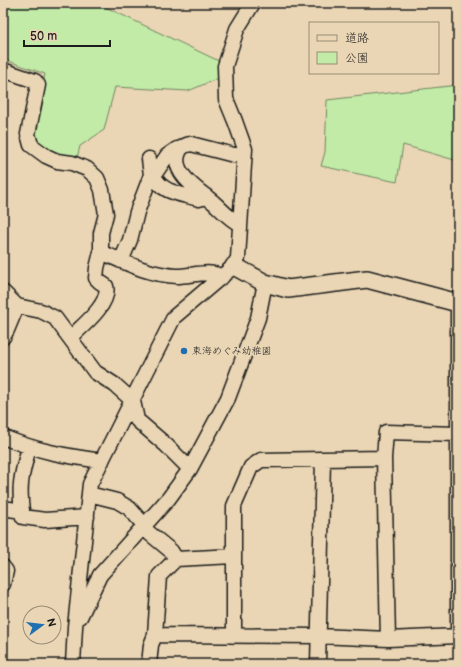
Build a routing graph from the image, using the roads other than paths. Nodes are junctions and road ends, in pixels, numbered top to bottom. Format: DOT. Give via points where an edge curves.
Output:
graph roads {
  1 [pos="253,3"];
  2 [pos="3,70"];
  3 [pos="180,150"];
  4 [pos="244,155"];
  5 [pos="149,159"];
  6 [pos="153,175"];
  7 [pos="206,196"];
  8 [pos="240,224"];
  9 [pos="101,252"];
  10 [pos="121,261"];
  11 [pos="228,272"];
  12 [pos="265,283"];
  13 [pos="3,292"];
  14 [pos="458,303"];
  15 [pos="17,306"];
  16 [pos="3,337"];
  17 [pos="70,338"];
  18 [pos="133,401"];
  19 [pos="458,434"];
  20 [pos="3,437"];
  21 [pos="30,448"];
  22 [pos="384,458"];
  23 [pos="323,460"];
  24 [pos="102,461"];
  25 [pos="190,469"];
  26 [pos="89,494"];
  27 [pos="3,508"];
  28 [pos="22,511"];
  29 [pos="87,517"];
  30 [pos="144,527"];
  31 [pos="234,556"];
  32 [pos="176,559"];
  33 [pos="3,567"];
  34 [pos="3,584"];
  35 [pos="75,627"];
  36 [pos="155,635"];
  37 [pos="234,636"];
  38 [pos="318,636"];
  39 [pos="458,636"];
  40 [pos="388,639"];
  41 [pos="73,664"];
  42 [pos="149,664"];
  43 [pos="318,664"];
  1 -- 4 [label="street" via="237,29 225,66 226,99 245,149"];
  2 -- 9 [label="street" via="35,81 38,85 28,134 31,145 46,156 86,169 97,178 106,214 101,233"];
  3 -- 4 [label="street" via="192,144"];
  3 -- 6 [label="street" via="176,149 167,156"];
  3 -- 7 [label="street" via="177,161 180,172"];
  4 -- 8 [label="street"];
  5 -- 6 [label="street"];
  6 -- 7 [label="street" via="160,186 167,190 199,199"];
  6 -- 10 [label="street" via="137,212 130,240"];
  7 -- 8 [label="street"];
  8 -- 11 [label="street" via="238,258"];
  9 -- 10 [label="street"];
  9 -- 17 [label="street" via="96,278 106,286 106,298"];
  10 -- 11 [label="street" via="147,272 178,276"];
  11 -- 12 [label="street"];
  11 -- 18 [label="street" via="174,317"];
  12 -- 14 [label="street" via="288,289 367,280"];
  12 -- 25 [label="street" via="258,318 228,398"];
  13 -- 15 [label="street"];
  14 -- 19 [label="street"];
  15 -- 16 [label="street"];
  15 -- 17 [label="street" via="41,311 55,318"];
  17 -- 18 [label="street" via="95,372"];
  18 -- 24 [label="street"];
  18 -- 25 [label="street" via="137,420"];
  19 -- 22 [label="street" via="386,432"];
  19 -- 39 [label="street"];
  20 -- 21 [label="street"];
  21 -- 24 [label="street" via="62,456"];
  21 -- 28 [label="street" via="21,479"];
  22 -- 23 [label="street"];
  22 -- 40 [label="street"];
  23 -- 31 [label="street" via="261,460 251,467 234,506"];
  23 -- 38 [label="street"];
  24 -- 26 [label="street" via="90,484"];
  25 -- 30 [label="street"];
  26 -- 29 [label="street"];
  26 -- 30 [label="street" via="117,501 129,508"];
  27 -- 28 [label="street"];
  28 -- 29 [label="street" via="23,517 44,520"];
  29 -- 35 [label="street"];
  30 -- 32 [label="street" via="171,551"];
  30 -- 35 [label="street" via="100,575"];
  31 -- 32 [label="street"];
  31 -- 37 [label="street"];
  32 -- 36 [label="street" via="159,576"];
  33 -- 34 [label="street" via="6,571"];
  35 -- 41 [label="street"];
  36 -- 37 [label="street"];
  36 -- 42 [label="street"];
  37 -- 38 [label="street"];
  38 -- 40 [label="street"];
  38 -- 43 [label="street"];
  39 -- 40 [label="street"];
}
